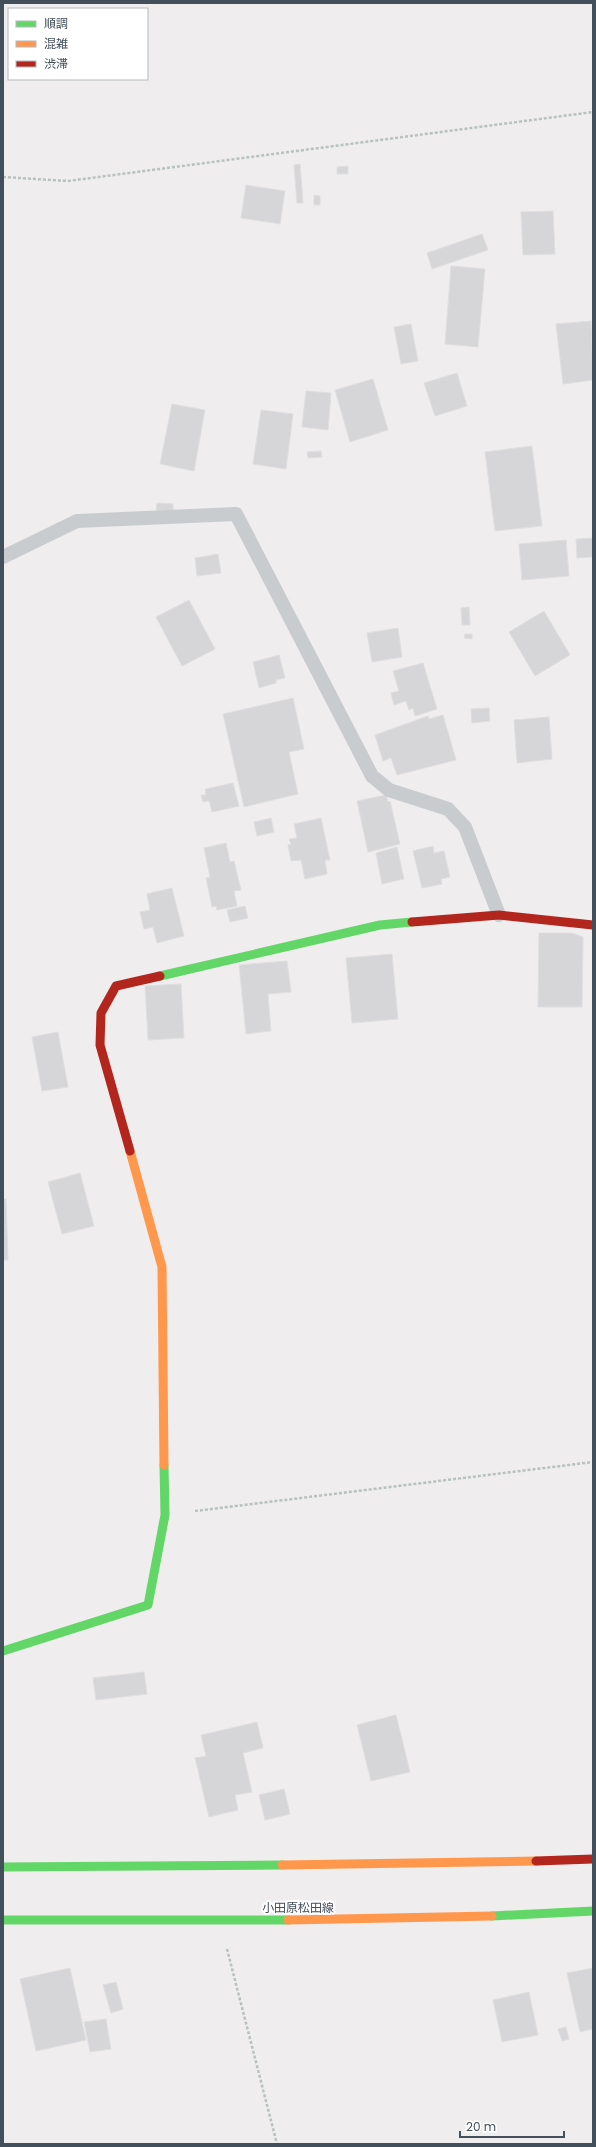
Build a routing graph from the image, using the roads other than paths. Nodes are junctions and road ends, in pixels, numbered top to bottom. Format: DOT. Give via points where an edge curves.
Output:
graph roads {
  1 [pos="3,557"];
  2 [pos="499,915"];
  3 [pos="593,925"];
  4 [pos="3,1651"];
  5 [pos="593,1859"];
  6 [pos="3,1868"];
  7 [pos="593,1911"];
  8 [pos="3,1920"];
  1 -- 2 [label="lane" via="77,521 236,514 372,776 389,790 448,809 465,827"];
  2 -- 3 [label="street"];
  2 -- 4 [label="street" via="380,925 116,986 101,1013 100,1045 162,1267 165,1514 148,1605"];
  5 -- 6 [label="street"];
  7 -- 8 [label="street, 小田原松田線" via="533,1915 318,1920"];
}
